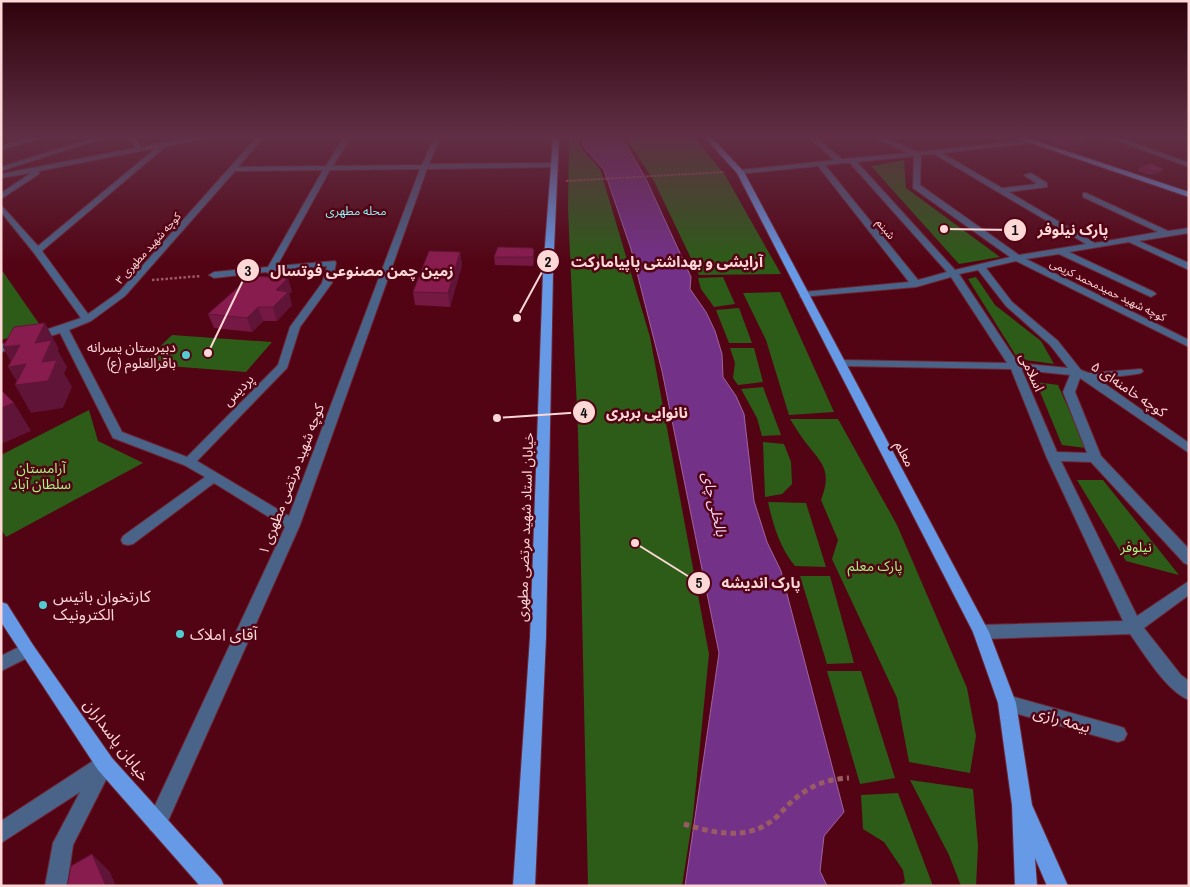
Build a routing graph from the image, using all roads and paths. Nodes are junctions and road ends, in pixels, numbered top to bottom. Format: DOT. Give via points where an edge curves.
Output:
graph roads {
  1 [pos="25,179"];
  2 [pos="124,179"];
  3 [pos="225,179"];
  4 [pos="322,179"];
  5 [pos="419,179"];
  6 [pos="588,179"];
  7 [pos="744,179"];
  8 [pos="832,179"];
  9 [pos="863,179"];
  10 [pos="916,179"];
  11 [pos="980,179"];
  12 [pos="1034,179"];
  13 [pos="1142,179"];
  14 [pos="553,182"];
  15 [pos="1000,191"];
  16 [pos="1086,195"];
  17 [pos="1189,195"];
  18 [pos="1,197"];
  19 [pos="1,207"];
  20 [pos="1189,230"];
  21 [pos="1168,234"];
  22 [pos="1131,240"];
  23 [pos="1095,246"];
  24 [pos="37,251"];
  25 [pos="1062,252"];
  26 [pos="1017,258"];
  27 [pos="981,266"];
  28 [pos="1189,267"];
  29 [pos="270,271"];
  30 [pos="953,273"];
  31 [pos="214,275"];
  32 [pos="134,281"];
  33 [pos="916,284"];
  34 [pos="1151,294"];
  35 [pos="803,295"];
  36 [pos="87,319"];
  37 [pos="63,329"];
  38 [pos="1189,344"];
  39 [pos="1,349"];
  40 [pos="841,363"];
  41 [pos="1015,366"];
  42 [pos="1137,371"];
  43 [pos="1082,375"];
  44 [pos="1189,449"];
  45 [pos="1052,456"];
  46 [pos="1095,458"];
  47 [pos="190,462"];
  48 [pos="214,477"];
  49 [pos="293,525"];
  50 [pos="128,540"];
  51 [pos="1189,559"];
  52 [pos="1189,587"];
  53 [pos="1,608"];
  54 [pos="1134,627"];
  55 [pos="981,632"];
  56 [pos="27,650"];
  57 [pos="1,664"];
  58 [pos="1189,692"];
  59 [pos="1007,703"];
  60 [pos="1118,734"];
  61 [pos="105,764"];
  62 [pos="848,778"];
  63 [pos="1022,806"];
  64 [pos="157,823"];
  65 [pos="684,824"];
  66 [pos="1,833"];
  67 [pos="56,886"];
  68 [pos="214,886"];
  69 [pos="524,886"];
  70 [pos="1026,886"];
  71 [pos="1058,886"];
  1 -- 18 [label="street"];
  2 -- 24 [label="street"];
  3 -- 32 [label="street, کوچه شهید مطهری ۳"];
  4 -- 29 [label="street"];
  5 -- 49 [label="street, کوچه شهید مرتضی مطهری ۱"];
  6 -- 14 [label="path"];
  7 -- 35 [label="main road, معلم"];
  8 -- 33 [label="street, شبنم"];
  9 -- 30 [label="street, اسلامی"];
  10 -- 26 [label="street" via="916,186"];
  11 -- 15 [label="street"];
  12 -- 15 [label="street" via="1044,185"];
  13 -- 17 [label="main road"];
  14 -- 69 [label="main road, خیابان استاد شهید مرتضی مطهری" via="538,637"];
  15 -- 23 [label="street"];
  16 -- 21 [label="street"];
  19 -- 24 [label="street"];
  20 -- 21 [label="street, کوچه شهید حمیدمحمد کریمی"];
  21 -- 22 [label="street, کوچه شهید حمیدمحمد کریمی"];
  22 -- 23 [label="street, کوچه شهید حمیدمحمد کریمی"];
  22 -- 28 [label="street"];
  23 -- 25 [label="street, کوچه شهید حمیدمحمد کریمی"];
  24 -- 36 [label="street"];
  25 -- 26 [label="street, کوچه شهید حمیدمحمد کریمی"];
  25 -- 34 [label="street"];
  26 -- 27 [label="street, کوچه شهید حمیدمحمد کریمی"];
  26 -- 38 [label="street, کوچه شهید حمیدمحمد کریمی"];
  27 -- 30 [label="street, کوچه شهید حمیدمحمد کریمی"];
  27 -- 43 [label="street" via="1009,304 1054,343"];
  29 -- 31 [label="street, پردیس"];
  29 -- 47 [label="street, پردیس" via="332,263 327,283 295,327 283,366"];
  30 -- 33 [label="street, کوچه شهید حمیدمحمد کریمی"];
  30 -- 41 [label="street, اسلامی"];
  31 -- 32 [label="path"];
  32 -- 36 [label="street, کوچه شهید مطهری ۳" via="122,294"];
  33 -- 35 [label="street, کوچه شهید حمیدمحمد کریمی"];
  35 -- 40 [label="main road, معلم"];
  36 -- 37 [label="street, کوچه شهید مطهری ۳"];
  37 -- 39 [label="street, کوچه شهید مطهری ۳"];
  37 -- 47 [label="street" via="116,434"];
  40 -- 41 [label="street"];
  40 -- 55 [label="main road, معلم"];
  41 -- 43 [label="street"];
  41 -- 45 [label="street, اسلامی"];
  42 -- 43 [label="street"];
  43 -- 44 [label="street, کوچه خامنه‌ای ۵"];
  43 -- 46 [label="street" via="1069,392"];
  45 -- 46 [label="street"];
  45 -- 54 [label="street, اسلامی"];
  46 -- 51 [label="street"];
  47 -- 48 [label="street"];
  48 -- 49 [label="street"];
  48 -- 50 [label="street"];
  49 -- 64 [label="street, کوچه شهید مرتضی مطهری ۱"];
  52 -- 54 [label="street"];
  53 -- 56 [label="main road, خیابان پاسداران"];
  54 -- 55 [label="street"];
  54 -- 58 [label="street, اسلامی" via="1175,680"];
  55 -- 59 [label="main road, معلم"];
  56 -- 57 [label="street"];
  56 -- 61 [label="main road, خیابان پاسداران"];
  59 -- 60 [label="street, بیمه رازی"];
  59 -- 63 [label="main road, معلم"];
  61 -- 64 [label="main road, خیابان پاسداران"];
  61 -- 66 [label="street"];
  61 -- 67 [label="street" via="63,843"];
  62 -- 65 [label="path" via="812,785 766,826 724,833"];
  63 -- 70 [label="main road"];
  63 -- 71 [label="main road"];
  64 -- 68 [label="main road, خیابان پاسداران"];
}
